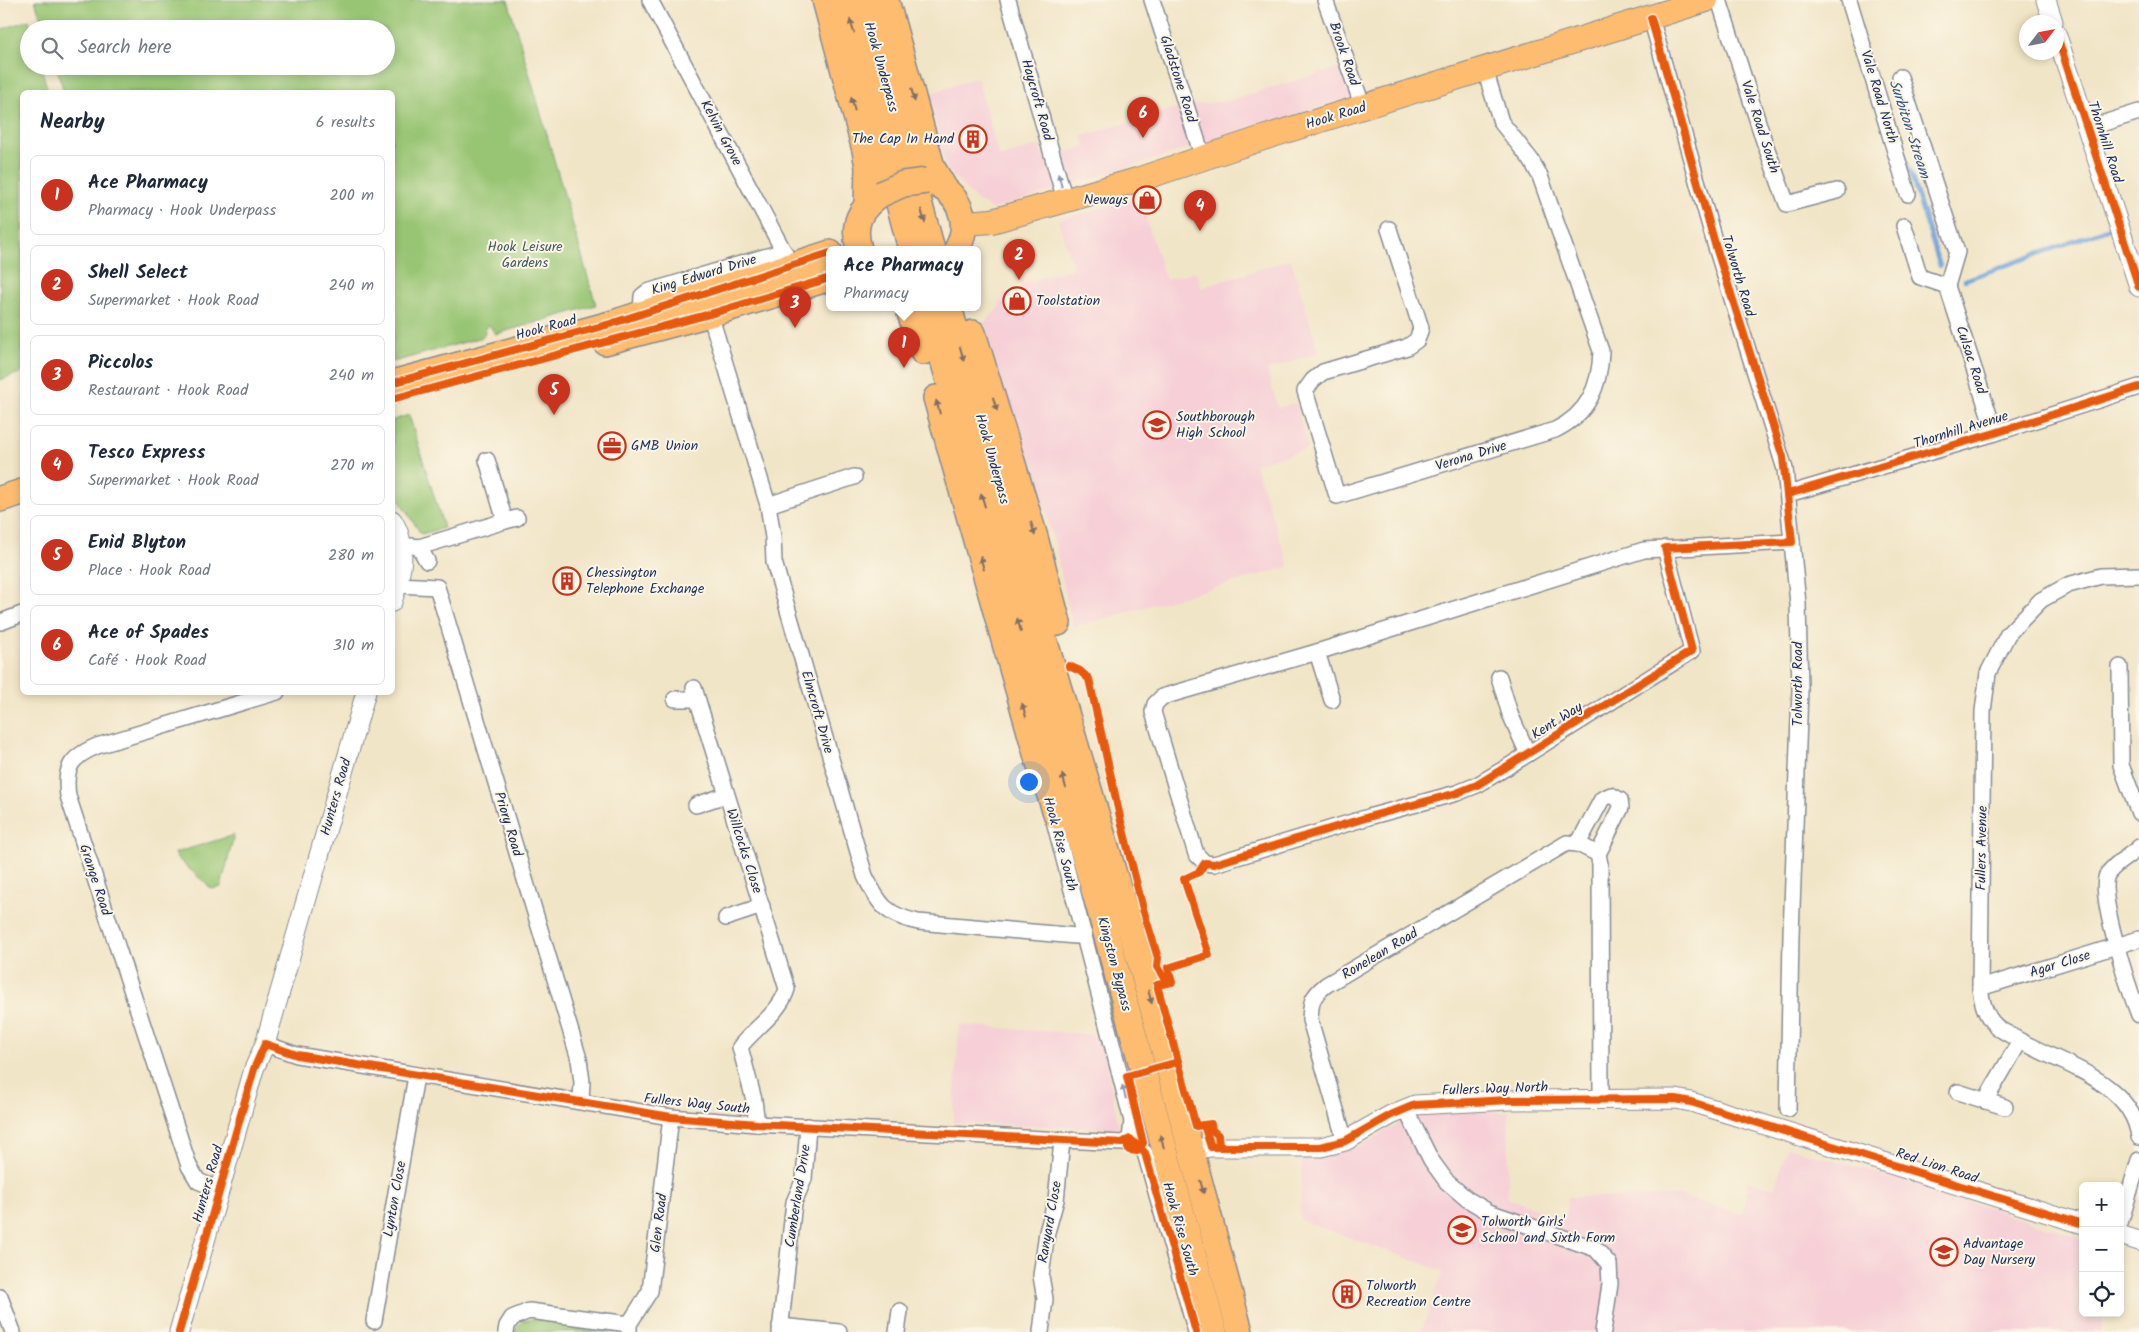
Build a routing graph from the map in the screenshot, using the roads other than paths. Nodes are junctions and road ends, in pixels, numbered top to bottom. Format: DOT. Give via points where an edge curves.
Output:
graph roads {
  1 [pos="650,0"];
  2 [pos="825,0"];
  3 [pos="845,0"];
  4 [pos="863,0"];
  5 [pos="886,0"];
  6 [pos="1008,0"];
  7 [pos="1152,0"];
  8 [pos="1325,0"];
  9 [pos="1706,0"];
  10 [pos="1719,0"];
  11 [pos="1849,0"];
  12 [pos="2046,0"];
  13 [pos="2051,15"];
  14 [pos="1651,18"];
  15 [pos="2064,57"];
  16 [pos="1485,70"];
  17 [pos="1900,77"];
  18 [pos="1362,107"];
  19 [pos="2139,112"];
  20 [pos="2088,128"];
  21 [pos="1203,158"];
  22 [pos="936,185"];
  23 [pos="1837,191"];
  24 [pos="1908,194"];
  25 [pos="1065,200"];
  26 [pos="869,206"];
  27 [pos="964,223"];
  28 [pos="1904,226"];
  29 [pos="1390,229"];
  30 [pos="840,246"];
  31 [pos="858,246"];
  32 [pos="910,246"];
  33 [pos="931,246"];
  34 [pos="958,246"];
  35 [pos="826,254"];
  36 [pos="788,259"];
  37 [pos="826,279"];
  38 [pos="1947,286"];
  39 [pos="2139,287"];
  40 [pos="707,304"];
  41 [pos="909,311"];
  42 [pos="929,311"];
  43 [pos="950,311"];
  44 [pos="967,311"];
  45 [pos="641,313"];
  46 [pos="395,382"];
  47 [pos="2139,386"];
  48 [pos="395,398"];
  49 [pos="1995,434"];
  50 [pos="487,460"];
  51 [pos="854,477"];
  52 [pos="20,493"];
  53 [pos="1788,494"];
  54 [pos="0,500"];
  55 [pos="768,505"];
  56 [pos="20,508"];
  57 [pos="0,515"];
  58 [pos="395,524"];
  59 [pos="1792,542"];
  60 [pos="410,546"];
  61 [pos="1664,548"];
  62 [pos="427,561"];
  63 [pos="2139,575"];
  64 [pos="395,594"];
  65 [pos="1011,597"];
  66 [pos="1037,610"];
  67 [pos="20,615"];
  68 [pos="1,622"];
  69 [pos="1317,652"];
  70 [pos="2120,667"];
  71 [pos="1499,677"];
  72 [pos="267,695"];
  73 [pos="365,695"];
  74 [pos="675,699"];
  75 [pos="1332,700"];
  76 [pos="1528,754"];
  77 [pos="1037,756"];
  78 [pos="726,795"];
  79 [pos="696,805"];
  80 [pos="2139,813"];
  81 [pos="1578,844"];
  82 [pos="2139,847"];
  83 [pos="1598,854"];
  84 [pos="762,906"];
  85 [pos="726,918"];
  86 [pos="1084,934"];
  87 [pos="2139,939"];
  88 [pos="2117,946"];
  89 [pos="1136,950"];
  90 [pos="1980,988"];
  91 [pos="2139,1015"];
  92 [pos="1132,1031"];
  93 [pos="2020,1041"];
  94 [pos="265,1044"];
  95 [pos="416,1076"];
  96 [pos="1958,1092"];
  97 [pos="1601,1099"];
  98 [pos="581,1101"];
  99 [pos="1985,1101"];
  100 [pos="2005,1107"];
  101 [pos="1405,1108"];
  102 [pos="1788,1109"];
  103 [pos="671,1116"];
  104 [pos="757,1124"];
  105 [pos="808,1126"];
  106 [pos="1785,1131"];
  107 [pos="2139,1137"];
  108 [pos="1130,1139"];
  109 [pos="1062,1141"];
  110 [pos="1345,1141"];
  111 [pos="1192,1149"];
  112 [pos="2139,1160"];
  113 [pos="220,1190"];
  114 [pos="2124,1210"];
  115 [pos="2079,1223"];
  116 [pos="2124,1236"];
  117 [pos="2139,1240"];
  118 [pos="0,1297"];
  119 [pos="900,1310"];
  120 [pos="374,1322"];
  121 [pos="629,1328"];
  122 [pos="780,1329"];
  123 [pos="13,1332"];
  124 [pos="179,1332"];
  125 [pos="506,1332"];
  126 [pos="839,1332"];
  127 [pos="897,1332"];
  128 [pos="1041,1332"];
  129 [pos="1196,1332"];
  130 [pos="1214,1332"];
  131 [pos="1240,1332"];
  132 [pos="1603,1332"];
  1 -- 36 [label="street, Kelvin Grove"];
  26 -- 2 [label="highway, one-way" via="865,150"];
  32 -- 3 [label="highway, Hook Underpass, one-way"];
  4 -- 33 [label="highway, Hook Underpass, one-way"];
  5 -- 22 [label="highway, one-way"];
  25 -- 6 [label="street, Haycroft Road, one-way"];
  7 -- 21 [label="street, Gladstone Road"];
  8 -- 18 [label="street, Brook Road"];
  9 -- 14 [label="main road, Hook Road"];
  10 -- 23 [label="street, Vale Road South" via="1769,158 1787,204"];
  11 -- 24 [label="street, Vale Road North"];
  12 -- 13 [label="street"];
  14 -- 16 [label="main road, Hook Road"];
  14 -- 53 [label="street, Tolworth Road" via="1715,244 1783,457"];
  15 -- 20 [label="street, Thornhill Road"];
  16 -- 18 [label="main road, Hook Road"];
  16 -- 29 [label="street, Verona Drive" via="1501,122 1540,176 1592,324 1601,351 1601,373 1596,390 1577,416 1555,430 1337,496 1305,391 1322,372 1407,347 1417,340 1421,328"];
  17 -- 38 [label="street" via="1957,252"];
  18 -- 21 [label="main road, Hook Road"];
  19 -- 20 [label="street"];
  20 -- 39 [label="street, Thornhill Road"];
  21 -- 25 [label="main road, Hook Road"];
  22 -- 26 [label="highway, bridge" via="904,184"];
  22 -- 27 [label="highway" via="954,199"];
  25 -- 27 [label="main road, Hook Road" via="992,221"];
  26 -- 30 [label="highway" via="848,239"];
  26 -- 31 [label="highway" via="856,237"];
  27 -- 34 [label="highway" via="964,234"];
  28 -- 38 [label="street" via="1920,277"];
  35 -- 36 [label="highway"];
  36 -- 40 [label="highway"];
  36 -- 45 [label="street, King Edward Drive" via="648,292 642,296"];
  37 -- 40 [label="highway, Hook Road"];
  38 -- 49 [label="street, Culsac Road"];
  40 -- 45 [label="highway, Hook Road"];
  40 -- 48 [label="highway, Hook Road"];
  40 -- 55 [label="street, Elmcroft Drive"];
  77 -- 41 [label="highway, one-way"];
  65 -- 42 [label="highway, Hook Underpass, one-way"];
  43 -- 66 [label="highway, Hook Underpass, one-way"];
  44 -- 89 [label="highway, one-way" via="1071,670"];
  45 -- 46 [label="highway, Hook Road"];
  47 -- 49 [label="street, Thornhill Avenue"];
  49 -- 53 [label="street, Thornhill Avenue"];
  50 -- 60 [label="street" via="511,520"];
  51 -- 55 [label="street"];
  52 -- 54 [label="highway"];
  53 -- 59 [label="street, Tolworth Road"];
  55 -- 86 [label="street, Elmcroft Drive" via="774,562 865,876 884,909 918,922 1076,936"];
  56 -- 57 [label="highway"];
  58 -- 60 [label="street"];
  59 -- 61 [label="street, Kent Way"];
  59 -- 102 [label="street, Tolworth Road" via="1798,604 1800,690"];
  60 -- 62 [label="street"];
  60 -- 64 [label="street" via="403,555"];
  61 -- 69 [label="street, Kent Way" via="1644,550"];
  61 -- 76 [label="street, Kent Way" via="1692,651"];
  63 -- 90 [label="street, Fullers Avenue" via="2101,576 2068,585 2041,600 2008,634 1988,673 1983,711"];
  64 -- 98 [label="street, Priory Road" via="437,587 579,1059"];
  92 -- 65 [label="highway, Kingston Bypass, one-way"];
  66 -- 89 [label="highway, Kingston Bypass"];
  67 -- 68 [label="street"];
  69 -- 75 [label="street"];
  69 -- 76 [label="street, Kent Way" via="1162,697 1155,704 1153,712 1196,854 1205,863 1214,864 1457,793 1477,785"];
  70 -- 80 [label="street" via="2121,765"];
  71 -- 76 [label="street, Kent Way" via="1510,714"];
  72 -- 113 [label="street, Grange Road" via="97,746 70,764 66,779 68,796 190,1166 198,1181"];
  73 -- 94 [label="street, Hunters Road"];
  74 -- 78 [label="street, Willcocks Close" via="695,694"];
  77 -- 86 [label="street, Hook Rise South"];
  77 -- 92 [label="highway"];
  78 -- 79 [label="street, Willcocks Close"];
  78 -- 84 [label="street, Willcocks Close"];
  81 -- 83 [label="street"];
  81 -- 83 [label="street" via="1602,799 1611,795 1620,800 1621,808"];
  81 -- 110 [label="street, Ronelean Road" via="1567,843 1316,993 1311,1002 1310,1020"];
  82 -- 88 [label="street" via="2107,876 2104,894"];
  83 -- 97 [label="street"];
  84 -- 85 [label="street, Willcocks Close"];
  84 -- 104 [label="street, Willcocks Close" via="787,989 784,1001 740,1048"];
  108 -- 86 [label="street, Hook Rise South, one-way" via="1132,1121"];
  87 -- 88 [label="street, Agar Close"];
  88 -- 90 [label="street, Agar Close"];
  88 -- 91 [label="street"];
  89 -- 111 [label="highway, Kingston Bypass, one-way"];
  90 -- 93 [label="street, Fullers Avenue" via="1986,1012 1996,1026"];
  130 -- 92 [label="highway, Kingston Bypass, one-way"];
  93 -- 99 [label="street"];
  93 -- 107 [label="street, Fullers Avenue" via="2105,1085 2127,1107"];
  94 -- 95 [label="street, Fullers Way South" via="296,1055"];
  94 -- 113 [label="street, Hunters Road" via="254,1068"];
  95 -- 98 [label="street, Fullers Way South"];
  95 -- 120 [label="street, Lynton Close"];
  96 -- 99 [label="street"];
  97 -- 101 [label="street, Fullers Way North" via="1457,1102"];
  97 -- 106 [label="street, Fullers Way North" via="1681,1100"];
  98 -- 103 [label="street, Fullers Way South"];
  99 -- 100 [label="street"];
  101 -- 110 [label="street, Fullers Way North"];
  101 -- 132 [label="street" via="1431,1160 1447,1182 1467,1199 1489,1212 1596,1249 1609,1264 1610,1284"];
  103 -- 104 [label="street, Fullers Way South"];
  103 -- 121 [label="street, Glen Road" via="650,1291"];
  104 -- 105 [label="street, Fullers Way South"];
  105 -- 109 [label="street, Fullers Way South"];
  105 -- 122 [label="street, Cumberland Drive" via="804,1179 794,1202"];
  106 -- 115 [label="street, Red Lion Road"];
  108 -- 109 [label="street, Fullers Way South" via="1122,1143"];
  108 -- 129 [label="street, Hook Rise South" via="1145,1153"];
  109 -- 128 [label="street, Ranyard Close" via="1056,1200 1047,1232 1041,1276 1045,1299"];
  110 -- 111 [label="street, Fullers Way North" via="1321,1147"];
  111 -- 131 [label="highway, Kingston Bypass, one-way"];
  112 -- 114 [label="street"];
  113 -- 124 [label="street, Hunters Road"];
  116 -- 117 [label="street"];
  118 -- 123 [label="street"];
  119 -- 127 [label="street"];
  121 -- 125 [label="street, Glen Road" via="529,1311 512,1318"];
  122 -- 126 [label="street, Cumberland Drive"];
}
